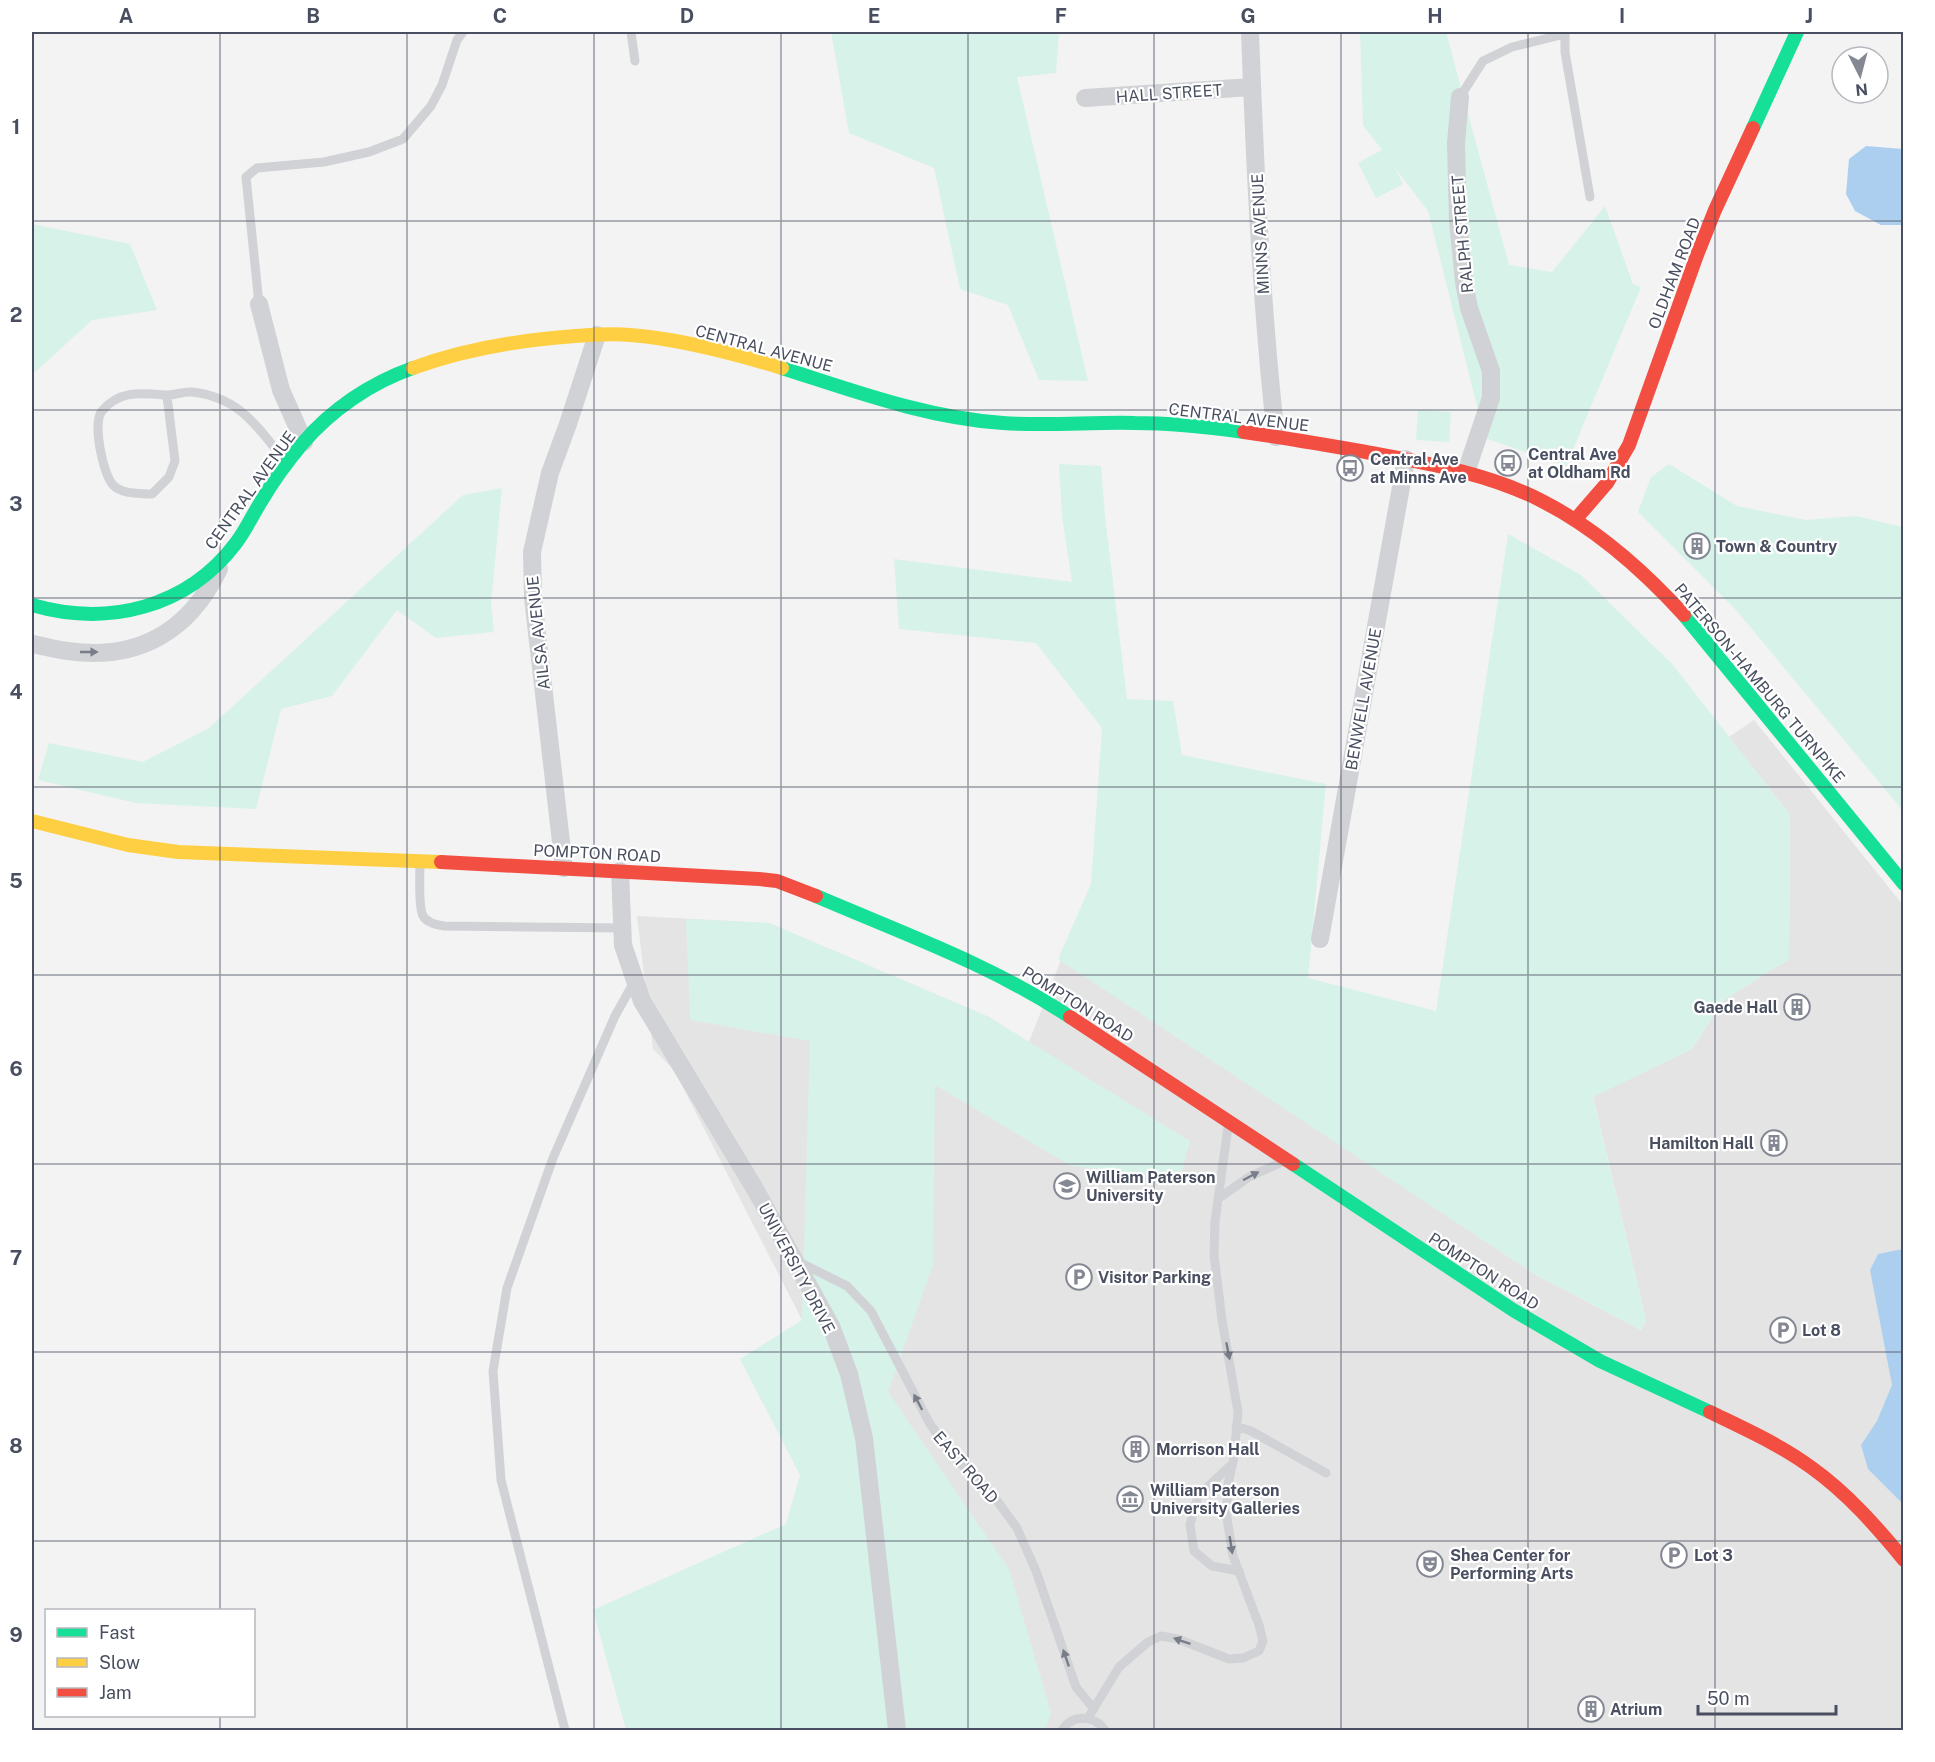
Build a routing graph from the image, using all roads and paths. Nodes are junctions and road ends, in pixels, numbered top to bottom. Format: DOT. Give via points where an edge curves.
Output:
graph roads {
  1 [pos="463,32"];
  2 [pos="631,32"];
  3 [pos="1250,32"];
  4 [pos="1797,32"];
  5 [pos="1565,33"];
  6 [pos="635,62"];
  7 [pos="1252,87"];
  8 [pos="1460,96"];
  9 [pos="1085,98"];
  10 [pos="1590,197"];
  11 [pos="259,304"];
  12 [pos="597,335"];
  13 [pos="167,396"];
  14 [pos="1276,437"];
  15 [pos="304,442"];
  16 [pos="1406,459"];
  17 [pos="288,464"];
  18 [pos="1466,472"];
  19 [pos="1575,520"];
  20 [pos="225,556"];
  21 [pos="32,605"];
  22 [pos="32,644"];
  23 [pos="32,821"];
  24 [pos="420,861"];
  25 [pos="564,868"];
  26 [pos="620,871"];
  27 [pos="1904,884"];
  28 [pos="622,928"];
  29 [pos="1320,939"];
  30 [pos="635,980"];
  31 [pos="1229,1122"];
  32 [pos="1287,1160"];
  33 [pos="1219,1198"];
  34 [pos="794,1260"];
  35 [pos="1236,1426"];
  36 [pos="1232,1464"];
  37 [pos="1326,1473"];
  38 [pos="1904,1560"];
  39 [pos="1239,1571"];
  40 [pos="1094,1708"];
  41 [pos="1088,1718"];
  42 [pos="565,1731"];
  43 [pos="897,1731"];
  44 [pos="1062,1731"];
  45 [pos="1106,1731"];
  1 -- 11 [label="lane" via="431,106 404,139 324,162 257,168 246,177"];
  2 -- 6 [label="lane"];
  3 -- 7 [label="street, MINNS AVENUE"];
  4 -- 19 [label="main road, OLDHAM ROAD" via="1697,255 1629,444 1607,483"];
  5 -- 8 [label="lane" via="1512,47 1484,61"];
  5 -- 10 [label="lane"];
  7 -- 9 [label="street, HALL STREET"];
  7 -- 14 [label="street, MINNS AVENUE" via="1261,267"];
  8 -- 18 [label="street, RALPH STREET" via="1456,143 1464,282 1491,371 1491,398"];
  11 -- 15 [label="street" via="281,390"];
  12 -- 14 [label="main road, CENTRAL AVENUE" via="634,335 692,344 903,405 972,420 1162,423"];
  12 -- 15 [label="main road, CENTRAL AVENUE" via="529,338 412,368 336,412"];
  12 -- 25 [label="street, AILSA AVENUE" via="550,473 532,552 533,598"];
  13 -- 13 [label="lane" via="127,394 100,412 100,452 112,484 125,493 152,494 169,477 175,461"];
  13 -- 17 [label="lane" via="190,391 218,397 248,415"];
  14 -- 16 [label="main road, CENTRAL AVENUE"];
  15 -- 17 [label="main road, CENTRAL AVENUE"];
  16 -- 18 [label="main road, CENTRAL AVENUE"];
  16 -- 29 [label="street, BENWELL AVENUE"];
  17 -- 20 [label="main road, CENTRAL AVENUE"];
  18 -- 19 [label="main road, CENTRAL AVENUE" via="1506,485"];
  19 -- 27 [label="main road, PATERSON-HAMBURG TURNPIKE" via="1637,565 1670,598"];
  20 -- 21 [label="main road, CENTRAL AVENUE" via="191,588 140,608 108,615 81,615"];
  22 -- 20 [label="street, one-way" via="90,653 112,652 157,639 188,617"];
  23 -- 24 [label="main road, POMPTON ROAD" via="128,845 178,852"];
  24 -- 25 [label="main road, POMPTON ROAD"];
  24 -- 28 [label="lane" via="422,909 431,923"];
  25 -- 26 [label="main road, POMPTON ROAD"];
  26 -- 28 [label="street, UNIVERSITY DRIVE"];
  26 -- 31 [label="main road, POMPTON ROAD" via="777,881 826,899 1039,996"];
  28 -- 30 [label="street, UNIVERSITY DRIVE" via="623,945"];
  30 -- 34 [label="street, UNIVERSITY DRIVE" via="642,1001"];
  30 -- 42 [label="lane" via="615,1016 553,1158 507,1288 493,1371 501,1480"];
  31 -- 32 [label="main road, POMPTON ROAD"];
  31 -- 33 [label="lane"];
  33 -- 32 [label="lane, one-way" via="1249,1177"];
  32 -- 38 [label="main road, POMPTON ROAD" via="1513,1311 1591,1356 1758,1435 1811,1467 1834,1485"];
  33 -- 35 [label="lane, one-way" via="1214,1255 1238,1412"];
  40 -- 34 [label="lane, EAST ROAD, one-way" via="1076,1687 1017,1528 995,1497 955,1458 930,1424 871,1311 847,1286"];
  34 -- 43 [label="street, UNIVERSITY DRIVE" via="831,1326 849,1374 864,1438"];
  35 -- 36 [label="lane"];
  35 -- 37 [label="lane"];
  36 -- 39 [label="lane, one-way" via="1227,1518"];
  36 -- 39 [label="lane" via="1198,1496 1190,1525 1194,1551 1212,1566"];
  39 -- 40 [label="lane, one-way" via="1260,1625 1263,1641 1259,1651 1228,1659 1161,1636 1119,1667"];
  40 -- 41 [label="lane"];
  41 -- 44 [label="lane" via="1071,1721"];
  41 -- 45 [label="lane"];
}
